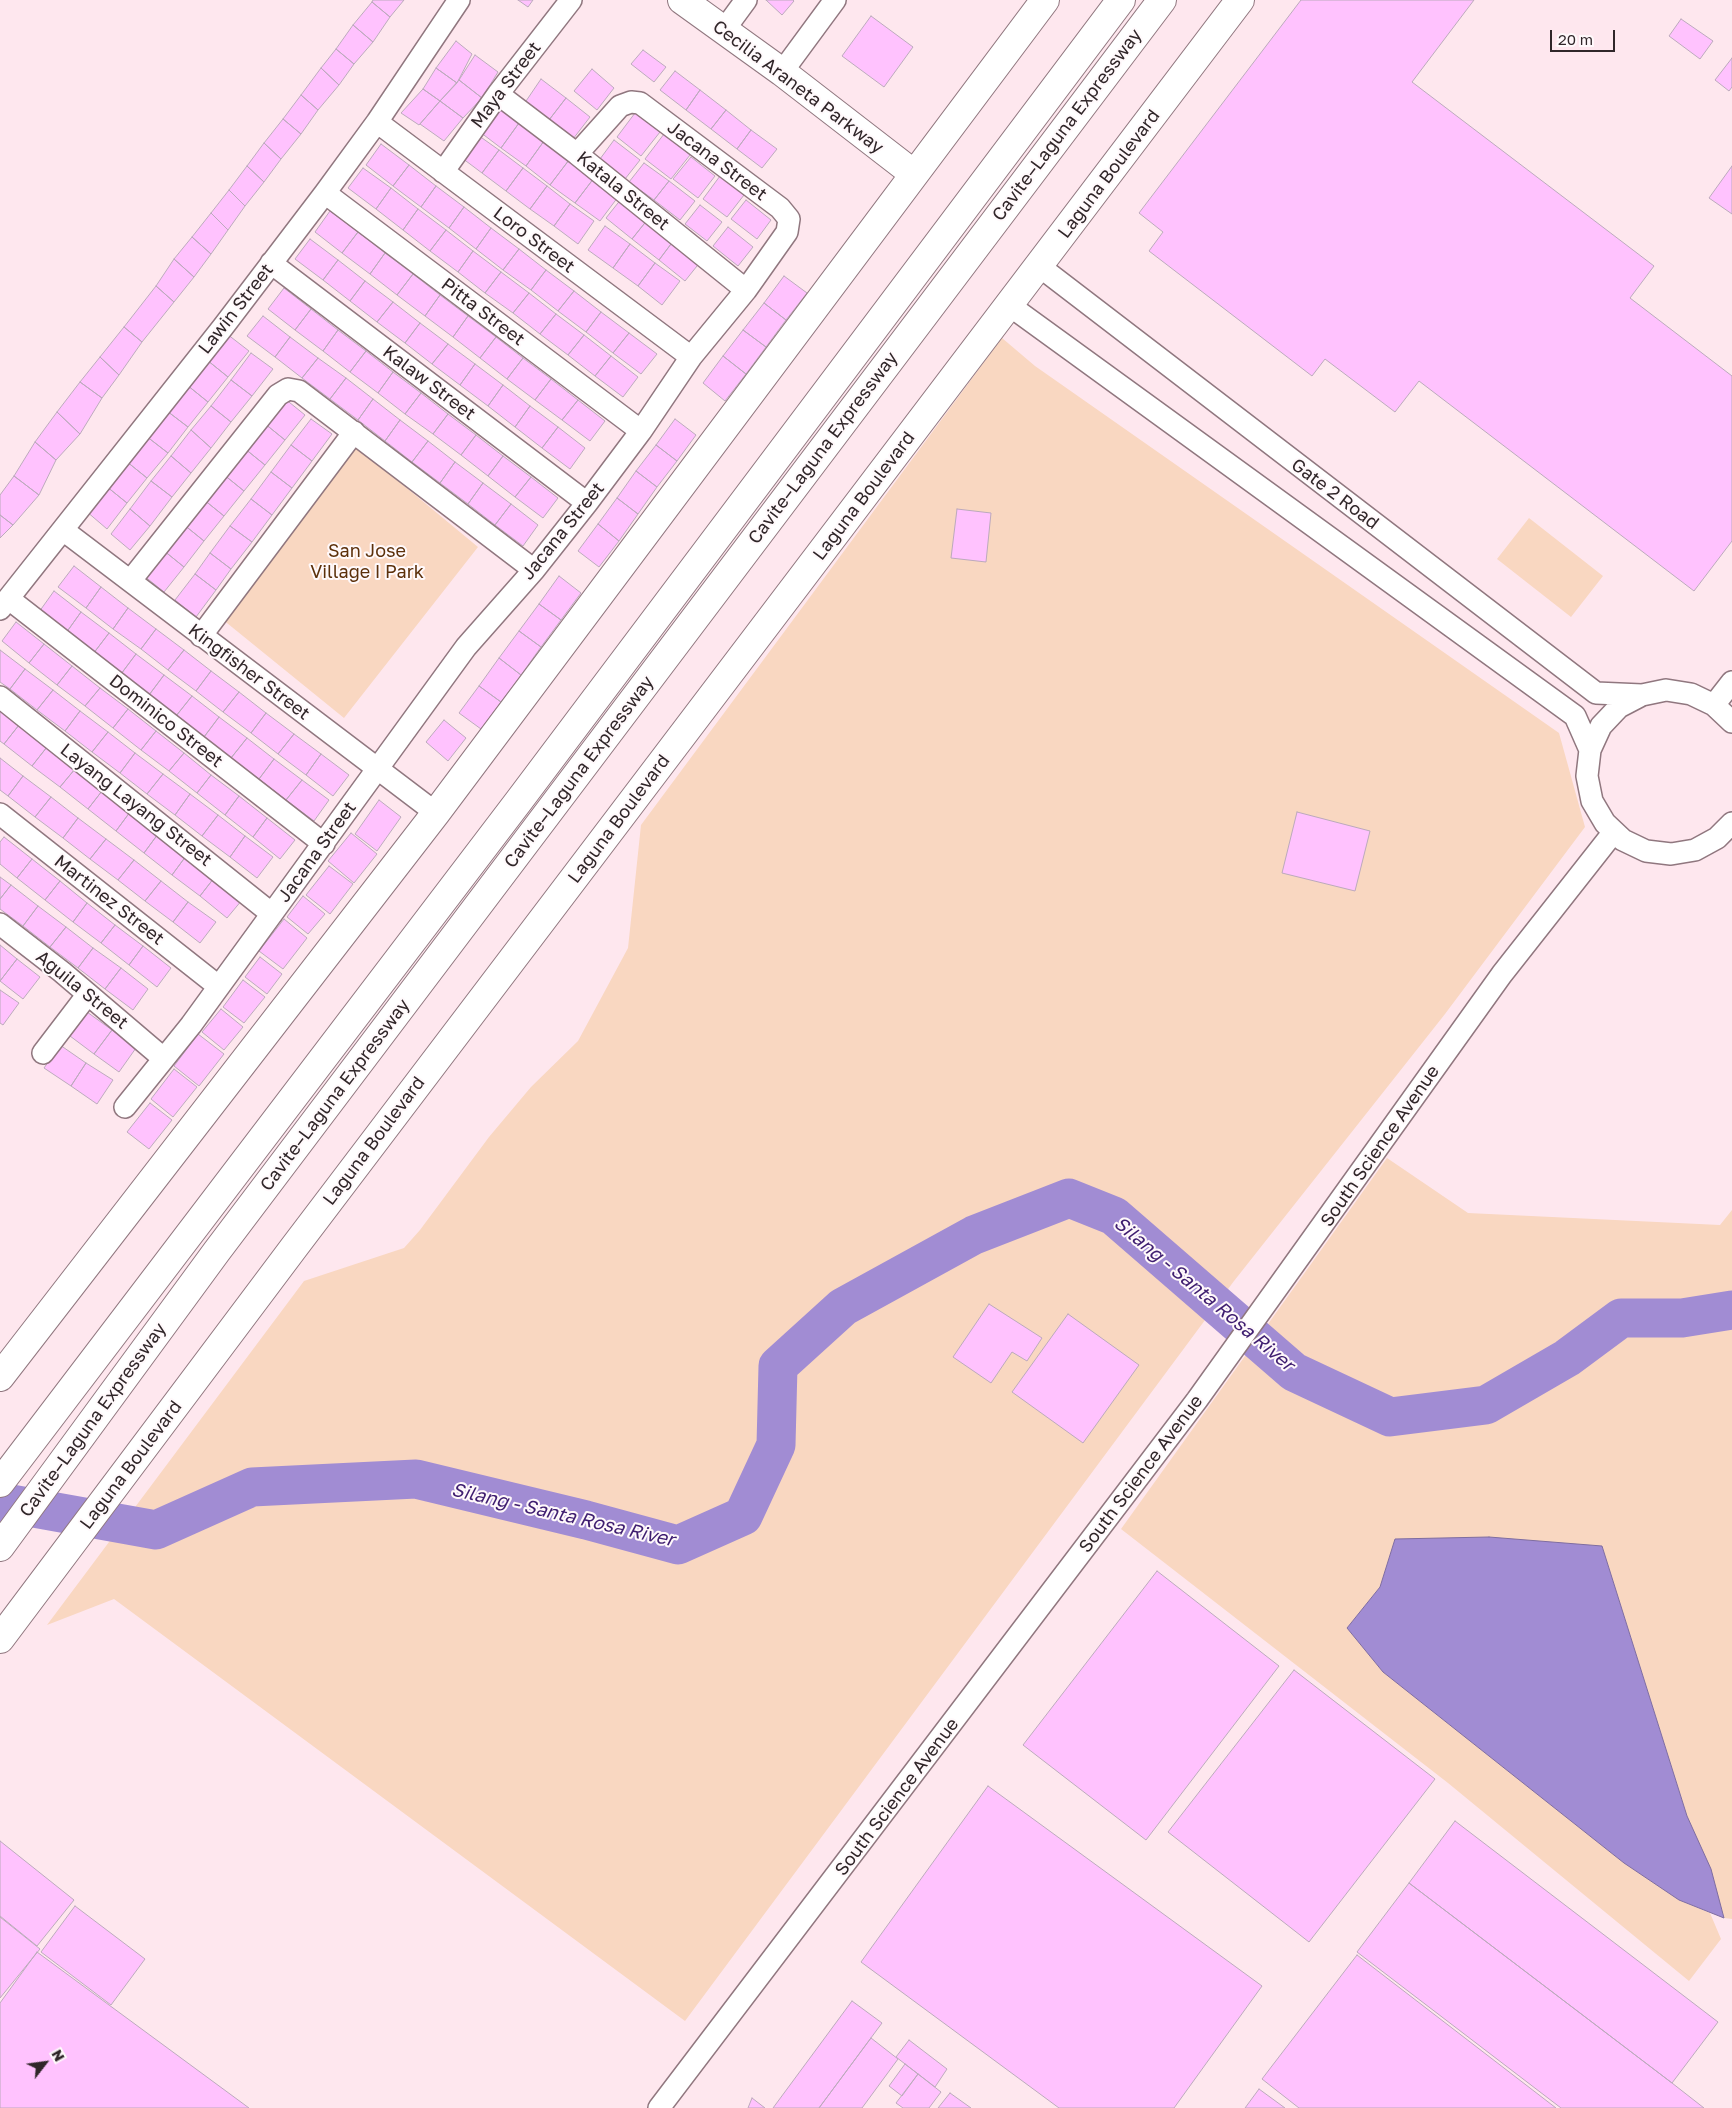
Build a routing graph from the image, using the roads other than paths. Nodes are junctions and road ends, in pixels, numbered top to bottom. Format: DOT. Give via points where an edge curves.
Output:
graph roads {
  1 [pos="459,0"];
  2 [pos="571,0"];
  3 [pos="682,0"];
  4 [pos="746,0"];
  5 [pos="835,0"];
  6 [pos="1045,0"];
  7 [pos="1121,0"];
  8 [pos="1162,0"];
  9 [pos="1240,0"];
  10 [pos="724,30"];
  11 [pos="782,72"];
  12 [pos="498,94"];
  13 [pos="377,122"];
  14 [pos="577,154"];
  15 [pos="443,172"];
  16 [pos="914,174"];
  17 [pos="325,193"];
  18 [pos="271,263"];
  19 [pos="1039,266"];
  20 [pos="746,290"];
  21 [pos="1010,305"];
  22 [pos="691,358"];
  23 [pos="641,431"];
  24 [pos="354,432"];
  25 [pos="587,503"];
  26 [pos="63,530"];
  27 [pos="534,570"];
  28 [pos="131,580"];
  29 [pos="4,604"];
  30 [pos="200,636"];
  31 [pos="1732,682"];
  32 [pos="1642,695"];
  33 [pos="0,697"];
  34 [pos="1714,705"];
  35 [pos="1732,722"];
  36 [pos="1590,750"];
  37 [pos="377,770"];
  38 [pos="436,813"];
  39 [pos="0,814"];
  40 [pos="1732,823"];
  41 [pos="1613,833"];
  42 [pos="324,844"];
  43 [pos="272,914"];
  44 [pos="0,924"];
  45 [pos="218,986"];
  46 [pos="88,994"];
  47 [pos="43,1053"];
  48 [pos="163,1058"];
  49 [pos="125,1106"];
  50 [pos="0,1377"];
  51 [pos="7,1474"];
  52 [pos="0,1547"];
  53 [pos="0,1639"];
  54 [pos="660,2108"];
  1 -- 13 [label="street, Lawin Street"];
  2 -- 12 [label="street, Maya Street"];
  3 -- 10 [label="main road, Cecilia Araneta Parkway"];
  4 -- 10 [label="street"];
  5 -- 11 [label="street"];
  6 -- 16 [label="main road"];
  7 -- 51 [label="main road, Cavite–Laguna Expressway" via="512,810"];
  8 -- 52 [label="main road, Cavite–Laguna Expressway" via="229,1235"];
  9 -- 19 [label="main road, Laguna Boulevard"];
  10 -- 11 [label="main road, Cecilia Araneta Parkway"];
  11 -- 16 [label="main road, Cecilia Araneta Parkway"];
  12 -- 14 [label="street, Katala Street"];
  12 -- 15 [label="street, Maya Street"];
  13 -- 15 [label="street, Loro Street"];
  13 -- 17 [label="street, Lawin Street"];
  14 -- 20 [label="street, Katala Street"];
  14 -- 20 [label="street, Jacana Street" via="620,106 640,103 780,208 789,219 787,232"];
  15 -- 22 [label="street, Loro Street"];
  16 -- 38 [label="main road"];
  17 -- 18 [label="street, Lawin Street"];
  17 -- 23 [label="street, Pitta Street"];
  18 -- 25 [label="street, Kalaw Street"];
  18 -- 26 [label="street, Lawin Street"];
  19 -- 21 [label="main road, Laguna Boulevard"];
  19 -- 32 [label="street, Gate 2 Road" via="1596,693"];
  20 -- 22 [label="street, Jacana Street"];
  21 -- 36 [label="street, Gate 2 Road" via="1576,716"];
  21 -- 53 [label="main road, Laguna Boulevard"];
  22 -- 23 [label="street, Jacana Street"];
  23 -- 25 [label="street, Jacana Street"];
  24 -- 27 [label="street"];
  24 -- 28 [label="street" via="299,391 288,389 278,395"];
  24 -- 30 [label="street"];
  25 -- 27 [label="street, Jacana Street"];
  26 -- 28 [label="street, Kingfisher Street"];
  26 -- 29 [label="street, Lawin Street"];
  27 -- 37 [label="street, Jacana Street" via="466,647"];
  28 -- 30 [label="street, Kingfisher Street"];
  29 -- 42 [label="street, Dominico Street"];
  30 -- 37 [label="street, Kingfisher Street"];
  31 -- 34 [label="street"];
  32 -- 34 [label="street" via="1678,691"];
  32 -- 36 [label="street" via="1609,716"];
  33 -- 43 [label="street, Layang Layang Street"];
  34 -- 35 [label="street"];
  36 -- 41 [label="street" via="1588,789 1598,812"];
  37 -- 38 [label="street, Kingfisher Street"];
  37 -- 42 [label="street, Jacana Street"];
  38 -- 50 [label="main road"];
  39 -- 45 [label="street, Martinez Street"];
  40 -- 41 [label="street" via="1706,845 1671,854 1634,846"];
  41 -- 54 [label="street, South Science Avenue" via="1502,974 1197,1400"];
  42 -- 43 [label="street, Jacana Street"];
  43 -- 45 [label="street, Jacana Street"];
  44 -- 46 [label="street, Aguila Street"];
  45 -- 48 [label="street, Jacana Street"];
  46 -- 47 [label="street"];
  46 -- 48 [label="street, Aguila Street"];
  48 -- 49 [label="street, Jacana Street"];
}
